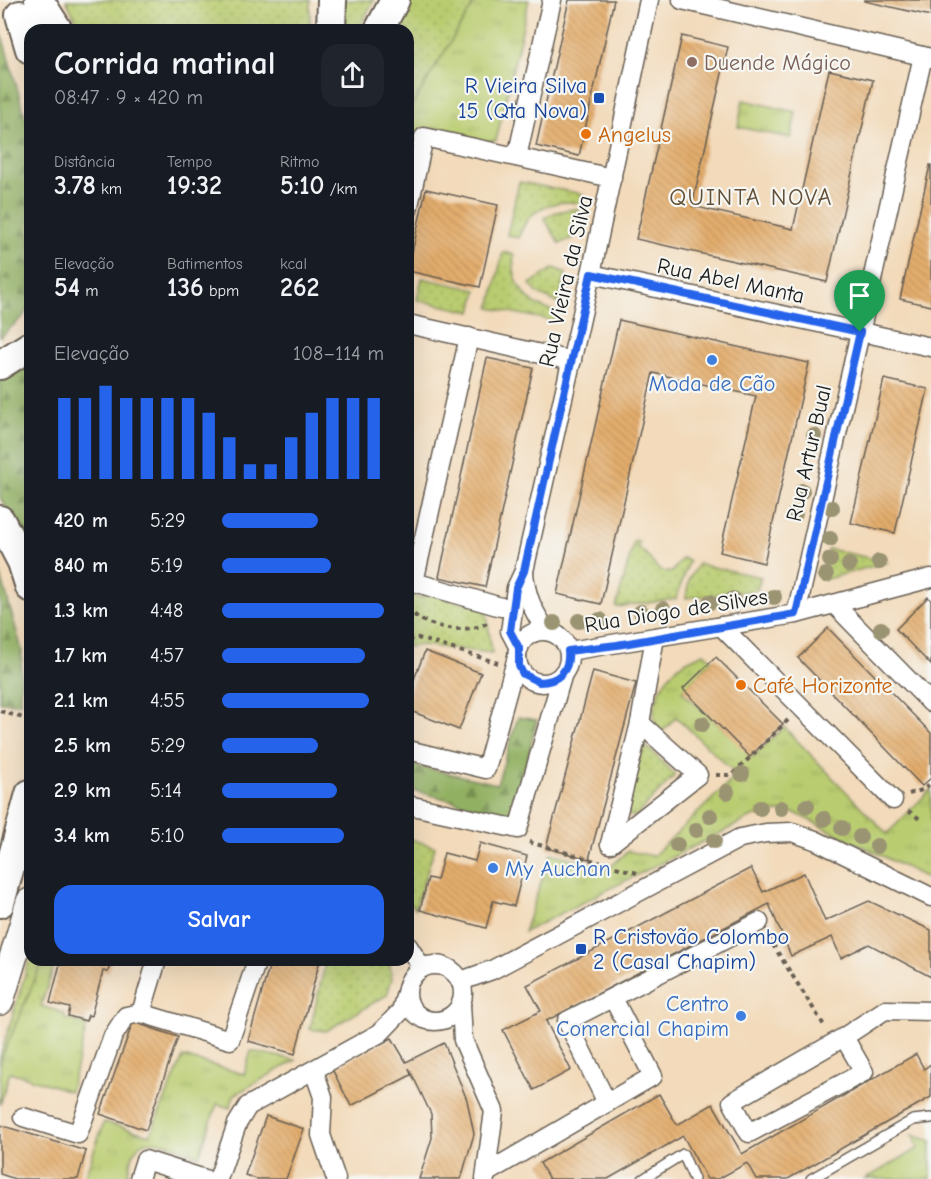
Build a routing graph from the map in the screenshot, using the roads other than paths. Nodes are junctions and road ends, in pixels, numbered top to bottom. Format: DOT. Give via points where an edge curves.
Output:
graph roads {
  1 [pos="332,0"];
  2 [pos="395,0"];
  3 [pos="552,0"];
  4 [pos="649,0"];
  5 [pos="682,0"];
  6 [pos="28,10"];
  7 [pos="43,24"];
  8 [pos="49,24"];
  9 [pos="332,24"];
  10 [pos="382,24"];
  11 [pos="927,57"];
  12 [pos="517,157"];
  13 [pos="612,178"];
  14 [pos="414,182"];
  15 [pos="591,274"];
  16 [pos="414,325"];
  17 [pos="860,332"];
  18 [pos="469,337"];
  19 [pos="931,347"];
  20 [pos="24,350"];
  21 [pos="572,361"];
  22 [pos="0,365"];
  23 [pos="0,520"];
  24 [pos="24,568"];
  25 [pos="524,571"];
  26 [pos="931,578"];
  27 [pos="834,604"];
  28 [pos="507,607"];
  29 [pos="796,614"];
  30 [pos="721,626"];
  31 [pos="547,631"];
  32 [pos="656,637"];
  33 [pos="568,651"];
  34 [pos="516,658"];
  35 [pos="563,673"];
  36 [pos="931,703"];
  37 [pos="640,723"];
  38 [pos="414,751"];
  39 [pos="893,800"];
  40 [pos="414,806"];
  41 [pos="24,816"];
  42 [pos="24,845"];
  43 [pos="931,897"];
  44 [pos="0,903"];
  45 [pos="0,917"];
  46 [pos="759,922"];
  47 [pos="24,923"];
  48 [pos="414,956"];
  49 [pos="155,966"];
  50 [pos="255,966"];
  51 [pos="422,969"];
  52 [pos="461,981"];
  53 [pos="407,989"];
  54 [pos="613,998"];
  55 [pos="0,1001"];
  56 [pos="461,1004"];
  57 [pos="931,1011"];
  58 [pos="141,1013"];
  59 [pos="840,1040"];
  60 [pos="314,1071"];
  61 [pos="607,1103"];
  62 [pos="23,1117"];
  63 [pos="931,1118"];
  64 [pos="486,1175"];
  65 [pos="139,1179"];
  66 [pos="205,1179"];
  67 [pos="218,1179"];
  68 [pos="336,1179"];
  69 [pos="643,1179"];
  70 [pos="694,1179"];
  71 [pos="811,1179"];
  1 -- 9 [label="highway"];
  2 -- 10 [label="highway"];
  3 -- 12 [label="street"];
  4 -- 13 [label="street, Rua Vieira da Silva"];
  5 -- 11 [label="street"];
  6 -- 7 [label="main road"];
  6 -- 8 [label="highway"];
  11 -- 17 [label="street, Rua Artur Bual"];
  12 -- 13 [label="street"];
  12 -- 14 [label="street" via="424,136"];
  13 -- 15 [label="street, Rua Vieira da Silva"];
  15 -- 17 [label="street, Rua Abel Manta"];
  15 -- 21 [label="street, Rua Vieira da Silva"];
  16 -- 18 [label="street"];
  17 -- 19 [label="street, Rua Abel Manta"];
  17 -- 29 [label="street, Rua Artur Bual"];
  18 -- 21 [label="street"];
  18 -- 28 [label="street" via="414,582"];
  20 -- 22 [label="highway"];
  21 -- 25 [label="street, Rua Vieira da Silva"];
  23 -- 24 [label="highway"];
  25 -- 28 [label="street, Rua Vieira da Silva"];
  25 -- 31 [label="street, Rua Vieira da Silva" via="525,592"];
  26 -- 27 [label="street, Rua Diogo de Silves"];
  27 -- 29 [label="street, Rua Diogo de Silves"];
  27 -- 36 [label="street"];
  28 -- 34 [label="street, Rua Vieira da Silva"];
  29 -- 30 [label="street, Rua Diogo de Silves"];
  30 -- 32 [label="street, Rua Diogo de Silves"];
  30 -- 39 [label="street"];
  31 -- 33 [label="street, Rua Diogo de Silves" via="561,638"];
  31 -- 34 [label="street" via="529,634"];
  32 -- 33 [label="street, Rua Diogo de Silves"];
  32 -- 37 [label="street"];
  33 -- 35 [label="street, Rua Diogo de Silves"];
  34 -- 35 [label="street" via="523,674 539,682 557,679"];
  34 -- 38 [label="street" via="486,769"];
  35 -- 40 [label="street, Rua Diogo de Silves" via="518,829"];
  37 -- 37 [label="street" via="610,844 698,775"];
  41 -- 44 [label="highway"];
  42 -- 45 [label="main road"];
  43 -- 52 [label="street" via="815,840 792,832 766,833 740,838 492,970"];
  46 -- 54 [label="street"];
  47 -- 55 [label="main road"];
  48 -- 51 [label="street"];
  49 -- 58 [label="street"];
  50 -- 58 [label="street" via="231,1040"];
  51 -- 52 [label="street" via="444,966"];
  51 -- 53 [label="street" via="414,974"];
  52 -- 56 [label="street"];
  53 -- 56 [label="street" via="415,1014 432,1022 450,1018"];
  53 -- 60 [label="street" via="393,1022"];
  54 -- 61 [label="street" via="653,1076"];
  54 -- 61 [label="street" via="567,1021"];
  56 -- 64 [label="street" via="463,1040 494,1112"];
  57 -- 59 [label="street" via="885,1010"];
  58 -- 62 [label="street" via="126,1016 113,1036 78,1134"];
  59 -- 59 [label="street" via="732,1102 749,1133 864,1071"];
  60 -- 67 [label="street" via="248,1106 237,1124"];
  60 -- 68 [label="street" via="323,1096 321,1135"];
  61 -- 64 [label="street"];
  63 -- 71 [label="lane" via="913,1120"];
  65 -- 66 [label="street" via="146,1160"];
  69 -- 70 [label="lane" via="682,1154"];
}
